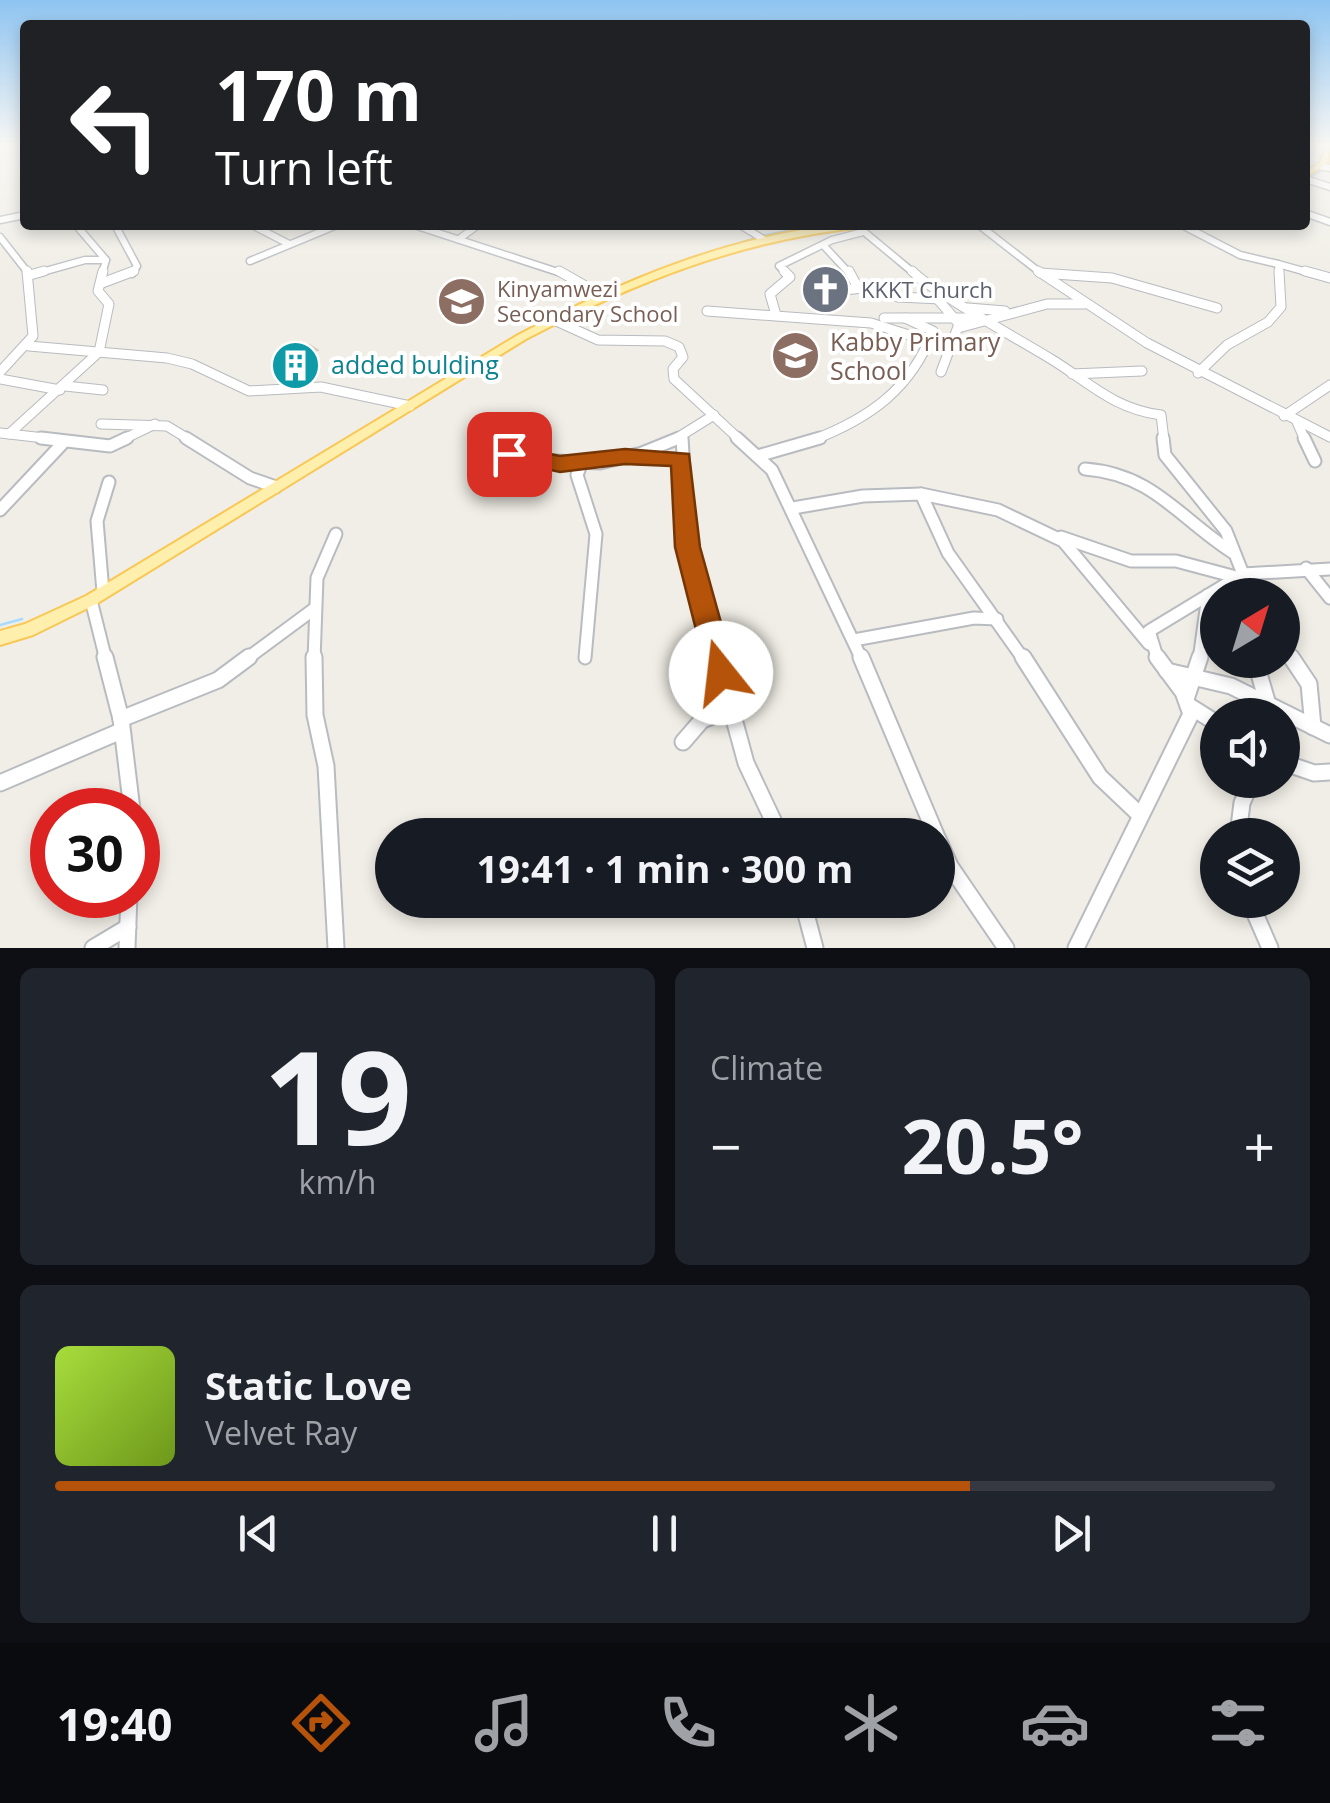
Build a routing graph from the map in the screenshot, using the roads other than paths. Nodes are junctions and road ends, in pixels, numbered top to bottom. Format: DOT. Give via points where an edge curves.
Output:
graph roads {
  1 [pos="80,230"];
  2 [pos="119,230"];
  3 [pos="262,230"];
  4 [pos="325,230"];
  5 [pos="430,230"];
  6 [pos="471,230"];
  7 [pos="748,230"];
  8 [pos="843,230"];
  9 [pos="854,230"];
  10 [pos="863,230"];
  11 [pos="985,230"];
  12 [pos="1192,230"];
  13 [pos="459,239"];
  14 [pos="763,239"];
  15 [pos="1,240"];
  16 [pos="290,244"];
  17 [pos="825,246"];
  18 [pos="106,260"];
  19 [pos="250,262"];
  20 [pos="1278,264"];
  21 [pos="1039,273"];
  22 [pos="30,275"];
  23 [pos="918,276"];
  24 [pos="1330,278"];
  25 [pos="102,283"];
  26 [pos="857,286"];
  27 [pos="842,290"];
  28 [pos="604,296"];
  29 [pos="937,298"];
  30 [pos="1084,304"];
  31 [pos="958,305"];
  32 [pos="1217,308"];
  33 [pos="1011,311"];
  34 [pos="707,312"];
  35 [pos="776,314"];
  36 [pos="884,318"];
  37 [pos="905,318"];
  38 [pos="984,319"];
  39 [pos="554,320"];
  40 [pos="957,323"];
  41 [pos="930,342"];
  42 [pos="29,346"];
  43 [pos="99,352"];
  44 [pos="1142,371"];
  45 [pos="941,372"];
  46 [pos="1198,373"];
  47 [pos="1072,374"];
  48 [pos="0,376"];
  49 [pos="1330,385"];
  50 [pos="62,388"];
  51 [pos="103,390"];
  52 [pos="410,406"];
  53 [pos="714,415"];
  54 [pos="1284,416"];
  55 [pos="1297,422"];
  56 [pos="102,424"];
  57 [pos="156,424"];
  58 [pos="4,433"];
  59 [pos="1330,437"];
  60 [pos="682,438"];
  61 [pos="62,444"];
  62 [pos="761,455"];
  63 [pos="625,456"];
  64 [pos="490,458"];
  65 [pos="681,459"];
  66 [pos="1314,461"];
  67 [pos="582,462"];
  68 [pos="1084,469"];
  69 [pos="109,482"];
  70 [pos="276,487"];
  71 [pos="921,494"];
  72 [pos="794,508"];
  73 [pos="0,510"];
  74 [pos="336,534"];
  75 [pos="1055,535"];
  76 [pos="1232,552"];
  77 [pos="1306,568"];
  78 [pos="1330,568"];
  79 [pos="1240,576"];
  80 [pos="1237,578"];
  81 [pos="97,596"];
  82 [pos="1330,598"];
  83 [pos="1200,604"];
  84 [pos="314,609"];
  85 [pos="998,620"];
  86 [pos="0,638"];
  87 [pos="854,640"];
  88 [pos="1150,644"];
  89 [pos="1200,657"];
  90 [pos="585,658"];
  91 [pos="1300,668"];
  92 [pos="1167,671"];
  93 [pos="1193,676"];
  94 [pos="1243,698"];
  95 [pos="1188,703"];
  96 [pos="731,709"];
  97 [pos="1200,711"];
  98 [pos="1300,721"];
  99 [pos="121,725"];
  100 [pos="1313,726"];
  101 [pos="1330,735"];
  102 [pos="682,742"];
  103 [pos="1300,768"];
  104 [pos="1330,772"];
  105 [pos="0,783"];
  106 [pos="129,788"];
  107 [pos="1138,814"];
  108 [pos="769,818"];
  109 [pos="929,818"];
  110 [pos="955,873"];
  111 [pos="128,918"];
  112 [pos="807,918"];
  113 [pos="1257,918"];
  114 [pos="128,926"];
  115 [pos="92,948"];
  116 [pos="127,948"];
  117 [pos="336,948"];
  118 [pos="815,948"];
  119 [pos="1006,948"];
  120 [pos="1076,948"];
  121 [pos="1270,948"];
  1 -- 18 [label="street"];
  2 -- 25 [label="street" via="137,266 132,274"];
  3 -- 16 [label="street"];
  4 -- 16 [label="street"];
  5 -- 13 [label="street"];
  6 -- 13 [label="street"];
  7 -- 14 [label="street"];
  8 -- 14 [label="main road"];
  9 -- 17 [label="street"];
  10 -- 23 [label="street"];
  11 -- 21 [label="street"];
  12 -- 20 [label="street" via="1240,255"];
  13 -- 28 [label="street" via="559,271"];
  14 -- 28 [label="main road"];
  15 -- 22 [label="street"];
  16 -- 19 [label="street"];
  17 -- 26 [label="street"];
  17 -- 35 [label="street" via="779,266 790,276 770,294"];
  18 -- 22 [label="street"];
  18 -- 25 [label="street"];
  20 -- 24 [label="street"];
  20 -- 46 [label="street" via="1281,307"];
  21 -- 30 [label="street"];
  21 -- 32 [label="street" via="1112,278"];
  22 -- 42 [label="street"];
  23 -- 29 [label="street"];
  23 -- 31 [label="street"];
  25 -- 43 [label="street" via="98,291 109,304"];
  26 -- 27 [label="street"];
  26 -- 29 [label="street" via="900,298"];
  28 -- 39 [label="main road"];
  29 -- 31 [label="street"];
  29 -- 40 [label="street"];
  30 -- 33 [label="street"];
  30 -- 46 [label="street"];
  31 -- 33 [label="street"];
  31 -- 38 [label="street"];
  33 -- 38 [label="street"];
  34 -- 35 [label="street"];
  35 -- 41 [label="street" via="880,324"];
  36 -- 37 [label="street"];
  37 -- 40 [label="street"];
  37 -- 41 [label="street" via="932,328"];
  38 -- 40 [label="street"];
  38 -- 47 [label="street"];
  39 -- 52 [label="main road"];
  39 -- 53 [label="street" via="598,340 680,346 683,357 672,374"];
  40 -- 45 [label="street"];
  41 -- 62 [label="street" via="894,397 873,415"];
  42 -- 43 [label="street"];
  42 -- 48 [label="street"];
  43 -- 50 [label="street"];
  43 -- 52 [label="street" via="192,364 249,391 314,386"];
  44 -- 47 [label="street"];
  46 -- 54 [label="street"];
  47 -- 76 [label="street" via="1116,404 1161,415 1165,455 1226,532"];
  48 -- 50 [label="street"];
  49 -- 54 [label="street"];
  50 -- 51 [label="street"];
  50 -- 58 [label="street"];
  52 -- 70 [label="main road"];
  53 -- 60 [label="street"];
  53 -- 62 [label="street"];
  54 -- 55 [label="street"];
  55 -- 59 [label="street"];
  55 -- 66 [label="street"];
  56 -- 57 [label="street"];
  57 -- 61 [label="street" via="110,446"];
  57 -- 70 [label="street"];
  58 -- 61 [label="street"];
  60 -- 63 [label="street"];
  60 -- 65 [label="street"];
  61 -- 73 [label="street"];
  62 -- 72 [label="street"];
  63 -- 65 [label="street"];
  63 -- 67 [label="street"];
  64 -- 67 [label="street" via="516,453 553,464"];
  65 -- 96 [label="street" via="688,547"];
  67 -- 90 [label="street" via="577,475 596,534"];
  68 -- 76 [label="street" via="1138,476 1188,524"];
  69 -- 81 [label="street" via="97,538"];
  70 -- 81 [label="main road"];
  71 -- 72 [label="street"];
  71 -- 75 [label="street" via="998,510"];
  71 -- 85 [label="street" via="948,553"];
  72 -- 87 [label="street"];
  74 -- 84 [label="street" via="317,578"];
  75 -- 79 [label="street" via="1131,561 1176,561"];
  75 -- 88 [label="street"];
  76 -- 79 [label="street"];
  77 -- 78 [label="street"];
  77 -- 79 [label="street"];
  77 -- 82 [label="street"];
  79 -- 80 [label="street"];
  81 -- 86 [label="main road"];
  81 -- 99 [label="street"];
  83 -- 88 [label="street" via="1152,626"];
  84 -- 99 [label="street" via="218,680"];
  84 -- 117 [label="street"];
  85 -- 87 [label="street" via="974,618"];
  85 -- 107 [label="street" via="1100,777"];
  87 -- 109 [label="street"];
  88 -- 92 [label="street"];
  89 -- 93 [label="street"];
  91 -- 100 [label="street" via="1316,696"];
  92 -- 93 [label="street"];
  92 -- 95 [label="street"];
  93 -- 94 [label="street"];
  93 -- 95 [label="street"];
  95 -- 97 [label="street"];
  95 -- 107 [label="street" via="1184,733"];
  96 -- 102 [label="street" via="702,720"];
  96 -- 108 [label="street"];
  98 -- 100 [label="street"];
  99 -- 105 [label="street"];
  99 -- 106 [label="street"];
  100 -- 101 [label="street"];
  103 -- 104 [label="street"];
  107 -- 120 [label="street"];
  110 -- 119 [label="street"];
  111 -- 114 [label="street"];
  112 -- 118 [label="street"];
  113 -- 121 [label="street"];
  114 -- 115 [label="street"];
  114 -- 116 [label="street"];
}
